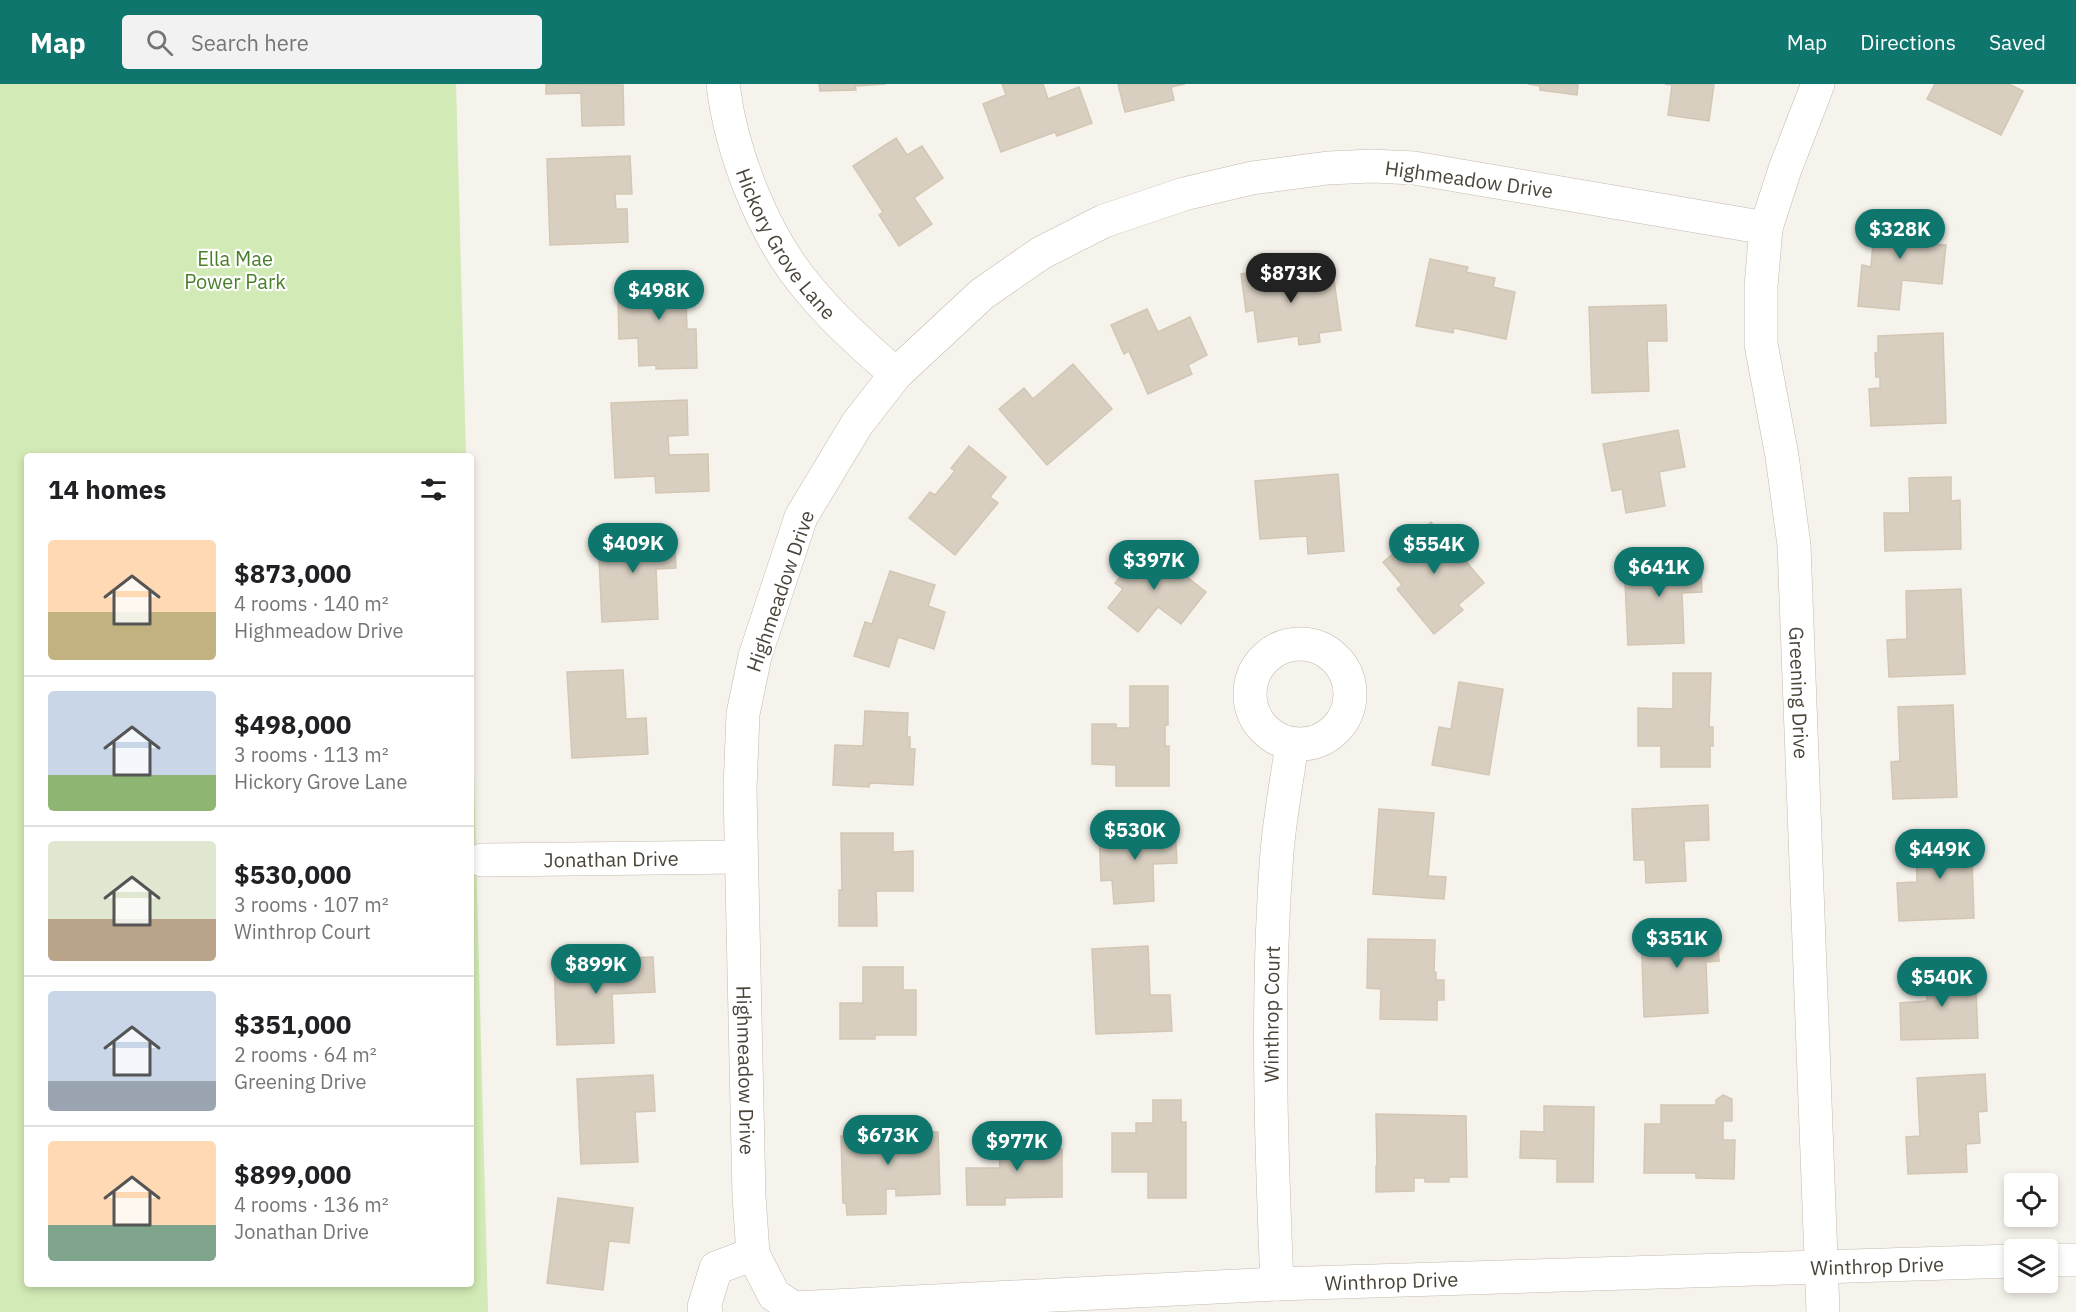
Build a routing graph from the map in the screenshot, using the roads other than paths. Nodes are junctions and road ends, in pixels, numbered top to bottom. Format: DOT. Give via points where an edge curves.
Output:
graph roads {
  1 [pos="723,84"];
  2 [pos="1818,84"];
  3 [pos="1766,228"];
  4 [pos="896,374"];
  5 [pos="1292,744"];
  6 [pos="740,857"];
  7 [pos="482,860"];
  8 [pos="753,1254"];
  9 [pos="2058,1260"];
  10 [pos="2076,1260"];
  11 [pos="2004,1261"];
  12 [pos="1822,1266"];
  13 [pos="1277,1284"];
  14 [pos="787,1305"];
  15 [pos="706,1312"];
  16 [pos="1823,1312"];
  1 -- 4 [label="street, Hickory Grove Lane" via="732,135 749,183 784,254 831,315"];
  2 -- 3 [label="street, Greening Drive"];
  3 -- 4 [label="street, Highmeadow Drive" via="1414,168 1328,168 1252,178 1184,194 1104,220 1041,253 982,294"];
  3 -- 12 [label="street, Greening Drive" via="1761,344 1794,545"];
  4 -- 6 [label="street, Highmeadow Drive" via="857,424 801,517 754,656 743,714"];
  5 -- 13 [label="street, Winthrop Court" via="1277,850 1272,940 1272,1168"];
  6 -- 7 [label="street, Jonathan Drive"];
  6 -- 8 [label="street, Highmeadow Drive"];
  8 -- 14 [label="street, Highmeadow Drive"];
  8 -- 15 [label="street" via="716,1268 704,1307"];
  9 -- 10 [label="street"];
  11 -- 12 [label="street, Winthrop Drive"];
  12 -- 13 [label="street, Winthrop Drive"];
  12 -- 16 [label="street, Greening Drive"];
  13 -- 14 [label="street, Winthrop Drive"];
}
